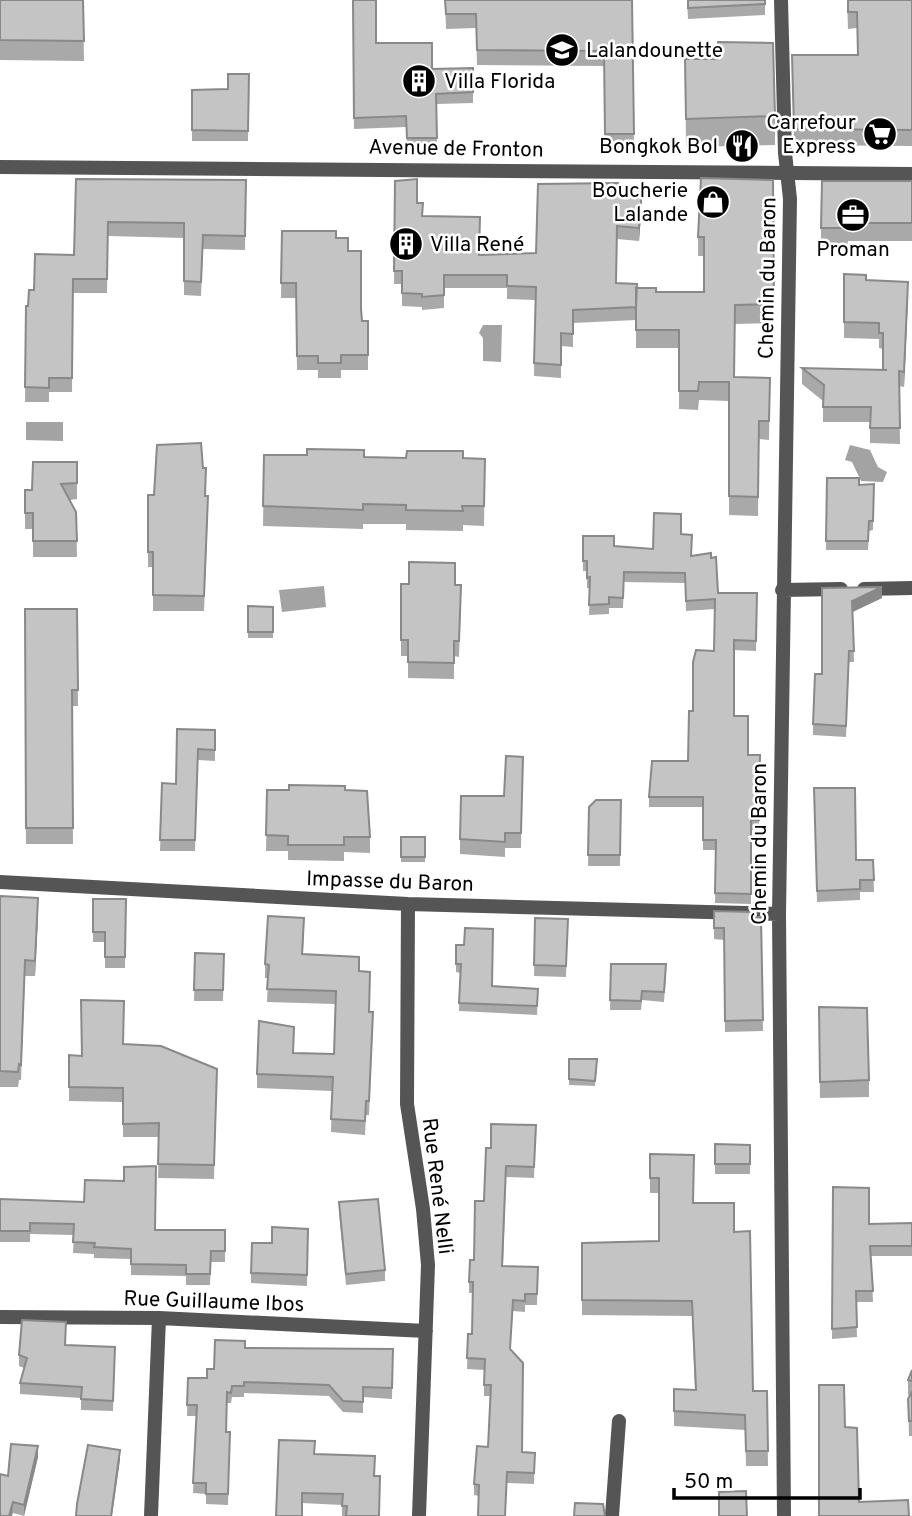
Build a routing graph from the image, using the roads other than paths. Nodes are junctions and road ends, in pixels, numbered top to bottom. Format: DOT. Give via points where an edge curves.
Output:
graph roads {
  1 [pos="782,0"];
  2 [pos="0,167"];
  3 [pos="787,173"];
  4 [pos="912,174"];
  5 [pos="912,588"];
  6 [pos="782,590"];
  7 [pos="0,883"];
  8 [pos="408,904"];
  9 [pos="779,914"];
  10 [pos="0,1317"];
  11 [pos="159,1318"];
  12 [pos="426,1331"];
  13 [pos="619,1422"];
  14 [pos="150,1516"];
  15 [pos="419,1516"];
  16 [pos="612,1516"];
  17 [pos="784,1516"];
  1 -- 3 [label="street, Chemin du Baron"];
  2 -- 3 [label="street, Avenue de Fronton"];
  3 -- 4 [label="street, Avenue de Fronton"];
  3 -- 6 [label="street, Chemin du Baron" via="790,238"];
  5 -- 6 [label="street"];
  6 -- 9 [label="street, Chemin du Baron"];
  7 -- 8 [label="street, Impasse du Baron"];
  8 -- 9 [label="street, Impasse du Baron"];
  8 -- 12 [label="street, Rue René Nelli" via="407,1104 428,1265"];
  9 -- 17 [label="street, Chemin du Baron"];
  10 -- 11 [label="street, Rue Guillaume Ibos"];
  11 -- 12 [label="street, Rue Guillaume Ibos"];
  11 -- 14 [label="street"];
  12 -- 15 [label="street, Rue René Nelli"];
  13 -- 16 [label="street"];
}
